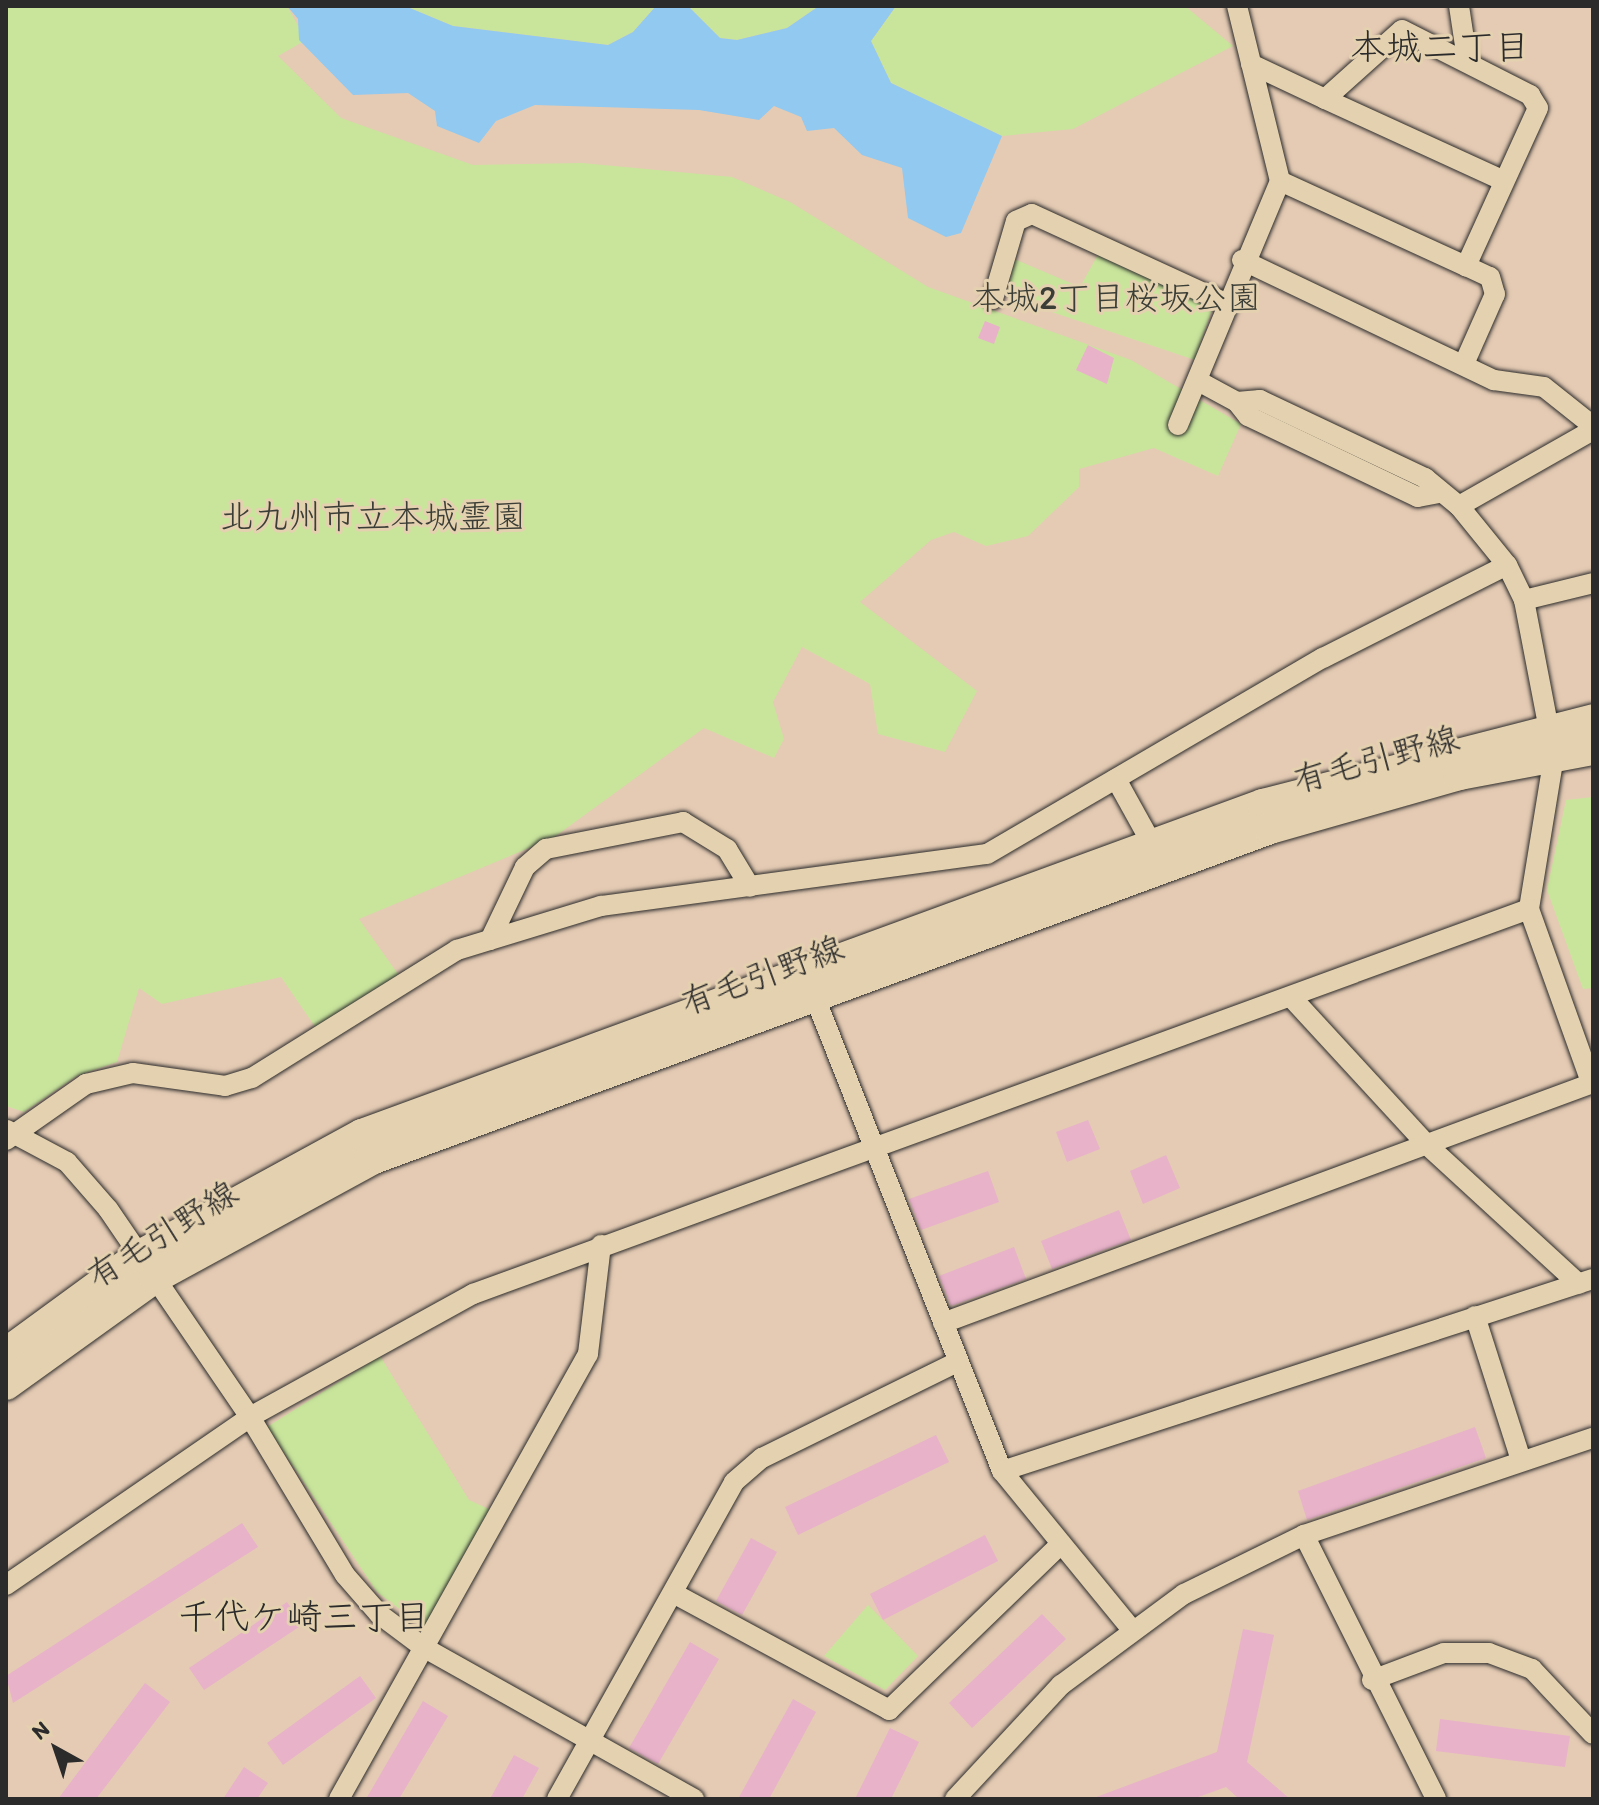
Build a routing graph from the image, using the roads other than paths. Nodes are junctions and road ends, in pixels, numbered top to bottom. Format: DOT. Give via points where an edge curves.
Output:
graph roads {
  1 [pos="1237,6"];
  2 [pos="1459,6"];
  3 [pos="1467,59"];
  4 [pos="1251,64"];
  5 [pos="1325,99"];
  6 [pos="1502,180"];
  7 [pos="1280,181"];
  8 [pos="1242,260"];
  9 [pos="1466,266"];
  10 [pos="993,299"];
  11 [pos="1228,304"];
  12 [pos="1464,364"];
  13 [pos="1200,382"];
  14 [pos="1178,425"];
  15 [pos="1593,428"];
  16 [pos="1459,506"];
  17 [pos="1507,565"];
  18 [pos="1593,583"];
  19 [pos="1524,600"];
  20 [pos="1593,720"];
  21 [pos="1553,741"];
  22 [pos="1593,749"];
  23 [pos="1116,779"];
  24 [pos="1158,856"];
  25 [pos="750,887"];
  26 [pos="1529,909"];
  27 [pos="490,940"];
  28 [pos="810,984"];
  29 [pos="1291,997"];
  30 [pos="1592,1082"];
  31 [pos="9,1134"];
  32 [pos="1426,1144"];
  33 [pos="876,1147"];
  34 [pos="601,1245"];
  35 [pos="147,1266"];
  36 [pos="1586,1282"];
  37 [pos="1475,1316"];
  38 [pos="943,1323"];
  39 [pos="6,1354"];
  40 [pos="957,1362"];
  41 [pos="6,1384"];
  42 [pos="250,1417"];
  43 [pos="1593,1438"];
  44 [pos="1521,1460"];
  45 [pos="1002,1471"];
  46 [pos="1304,1535"];
  47 [pos="1059,1546"];
  48 [pos="6,1585"];
  49 [pos="673,1593"];
  50 [pos="1132,1630"];
  51 [pos="423,1647"];
  52 [pos="1372,1680"];
  53 [pos="1593,1734"];
  54 [pos="592,1741"];
  55 [pos="339,1799"];
  56 [pos="557,1799"];
  57 [pos="694,1799"];
  58 [pos="955,1799"];
  59 [pos="1436,1799"];
  1 -- 4 [label="street"];
  2 -- 3 [label="street"];
  3 -- 5 [label="street" via="1402,30"];
  3 -- 6 [label="street" via="1530,95 1538,108"];
  4 -- 5 [label="street"];
  4 -- 7 [label="street" via="1271,171"];
  5 -- 6 [label="street"];
  6 -- 9 [label="street"];
  7 -- 8 [label="street"];
  7 -- 9 [label="street"];
  8 -- 11 [label="street"];
  8 -- 12 [label="street"];
  9 -- 12 [label="street" via="1490,277 1495,294"];
  10 -- 11 [label="street" via="1016,221 1032,214"];
  11 -- 13 [label="street"];
  12 -- 15 [label="street" via="1494,380 1544,387"];
  13 -- 14 [label="street"];
  13 -- 16 [label="street" via="1237,402 1248,416 1418,497 1438,493"];
  15 -- 16 [label="street"];
  16 -- 17 [label="street"];
  17 -- 19 [label="street"];
  17 -- 23 [label="street" via="1323,658"];
  18 -- 19 [label="street"];
  19 -- 21 [label="street"];
  20 -- 21 [label="main road, 有毛引野線"];
  21 -- 22 [label="main road, 有毛引野線"];
  21 -- 24 [label="main road, 有毛引野線"];
  21 -- 26 [label="street"];
  23 -- 24 [label="street"];
  23 -- 25 [label="street" via="987,854"];
  24 -- 28 [label="main road, 有毛引野線"];
  25 -- 27 [label="street" via="601,906"];
  25 -- 27 [label="street" via="727,849 683,822 546,849 525,867"];
  26 -- 29 [label="street"];
  26 -- 30 [label="street"];
  27 -- 31 [label="street" via="457,950 252,1078 225,1086 121,1076 86,1084"];
  28 -- 33 [label="street"];
  28 -- 35 [label="main road, 有毛引野線" via="371,1159"];
  29 -- 32 [label="street"];
  29 -- 33 [label="street"];
  30 -- 32 [label="street"];
  31 -- 35 [label="street" via="67,1162"];
  32 -- 36 [label="street"];
  32 -- 38 [label="street"];
  33 -- 34 [label="street"];
  33 -- 38 [label="street"];
  34 -- 42 [label="street" via="473,1294"];
  34 -- 51 [label="street" via="588,1354"];
  35 -- 39 [label="main road, 有毛引野線"];
  35 -- 41 [label="main road, 有毛引野線"];
  35 -- 42 [label="street"];
  36 -- 37 [label="street"];
  37 -- 44 [label="street"];
  37 -- 45 [label="street"];
  38 -- 40 [label="street"];
  40 -- 45 [label="street"];
  40 -- 49 [label="street" via="762,1458 734,1482"];
  42 -- 48 [label="street"];
  42 -- 51 [label="street" via="345,1575"];
  43 -- 44 [label="street"];
  44 -- 46 [label="street"];
  45 -- 47 [label="street"];
  46 -- 50 [label="street" via="1184,1594"];
  46 -- 52 [label="street"];
  47 -- 49 [label="street" via="889,1710"];
  47 -- 50 [label="street"];
  49 -- 54 [label="street"];
  50 -- 58 [label="street" via="1061,1685"];
  51 -- 54 [label="street"];
  51 -- 55 [label="street"];
  52 -- 53 [label="street" via="1444,1653 1489,1653 1532,1669"];
  52 -- 59 [label="street"];
  54 -- 56 [label="street"];
  54 -- 57 [label="street"];
}
